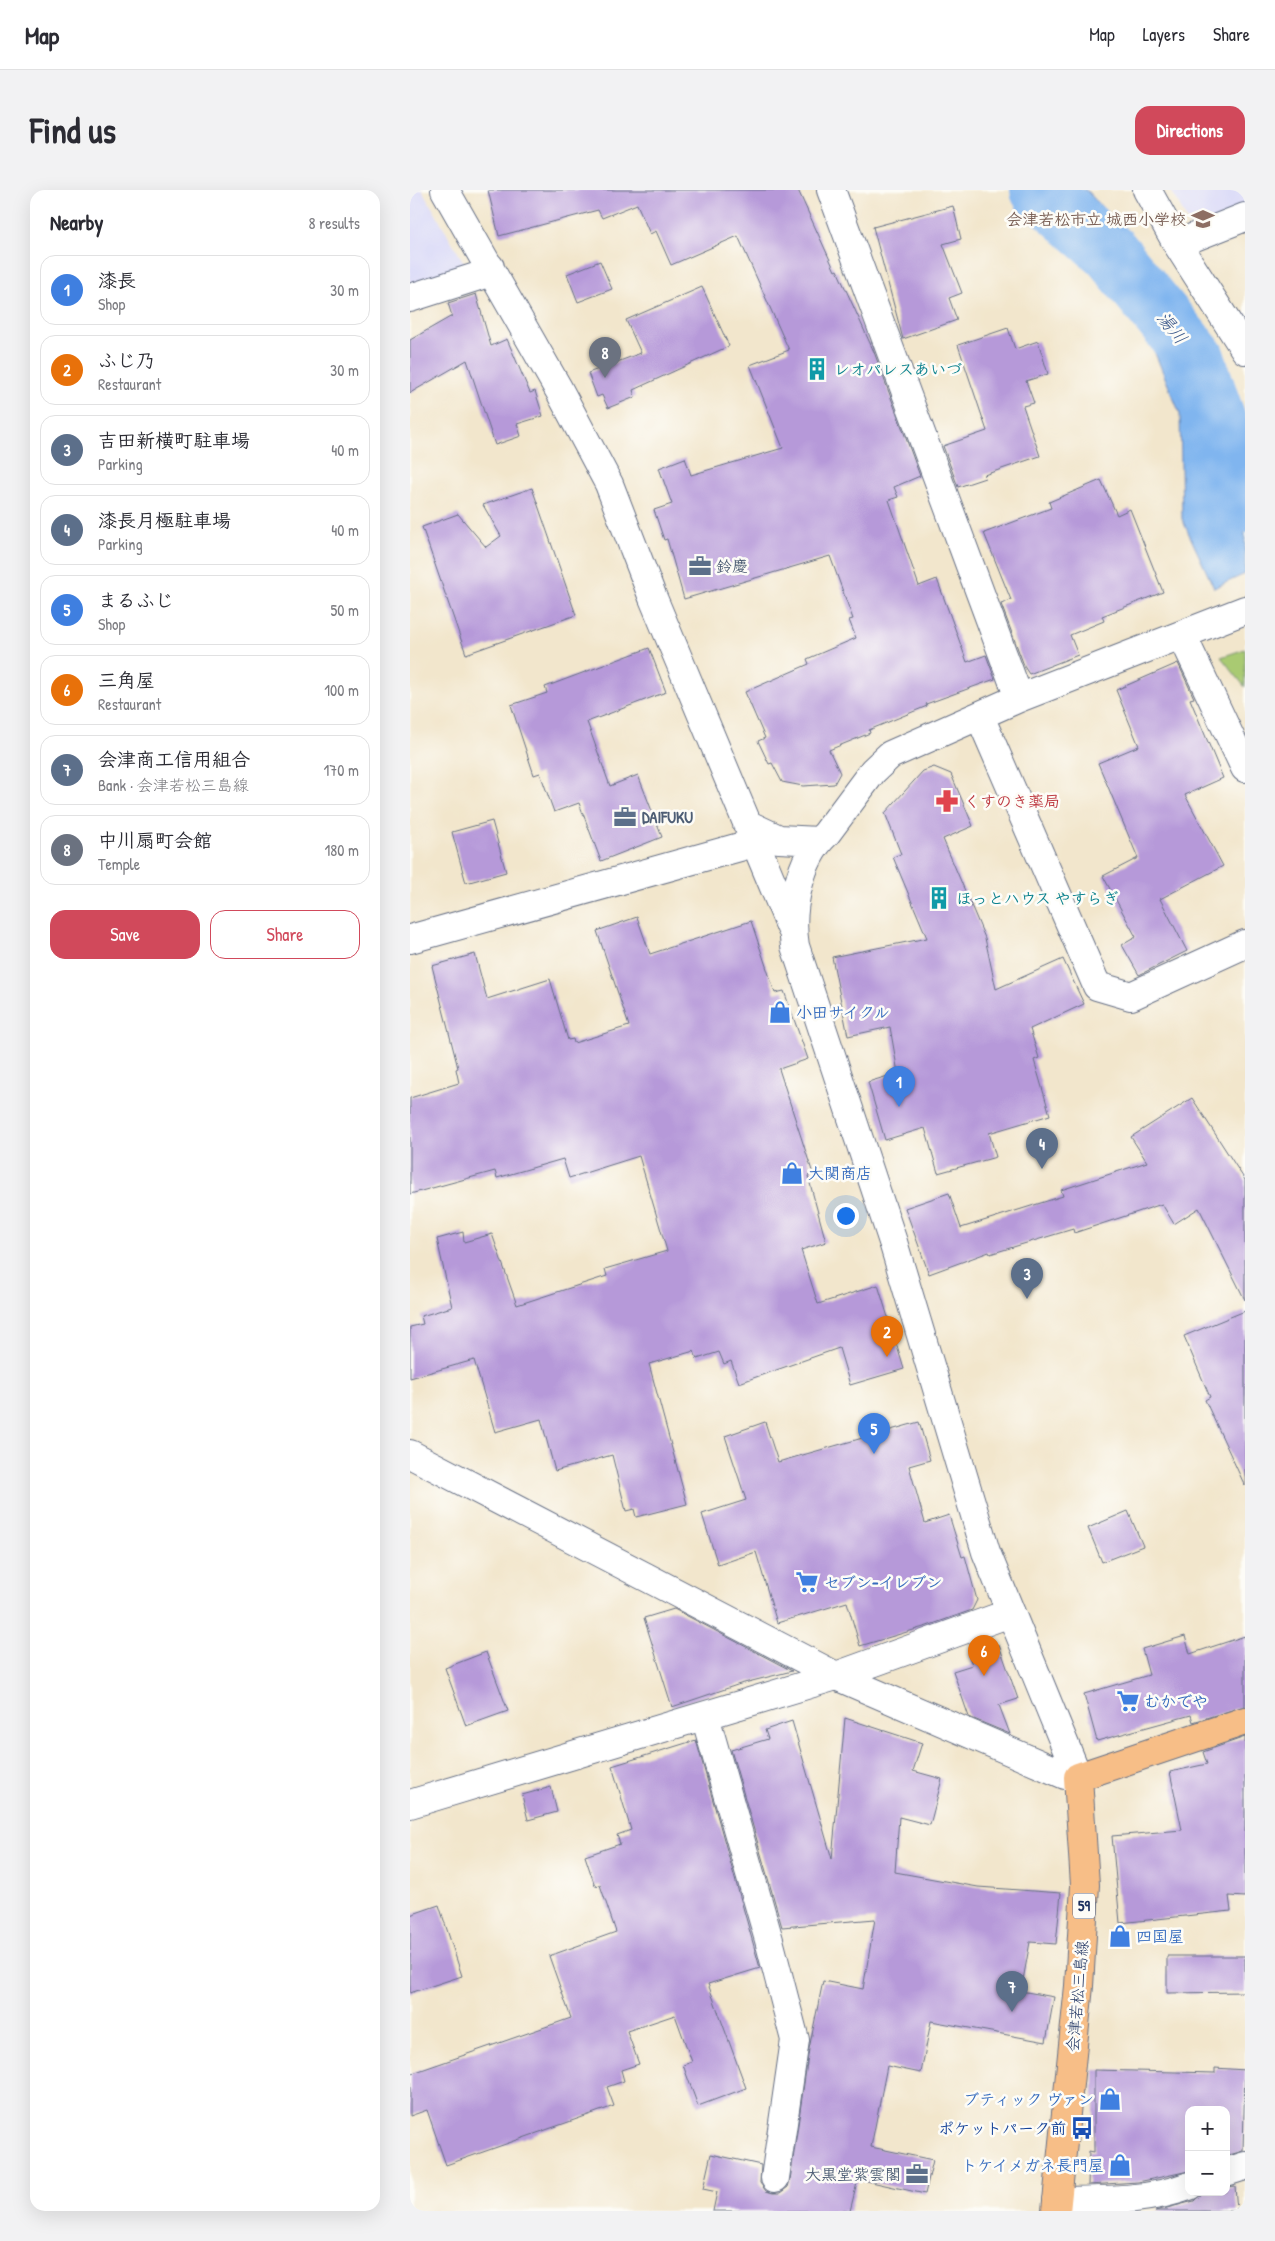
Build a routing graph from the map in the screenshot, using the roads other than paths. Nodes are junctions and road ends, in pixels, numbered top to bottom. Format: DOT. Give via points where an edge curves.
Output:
graph roads {
  1 [pos="445,190"];
  2 [pos="831,190"];
  3 [pos="1147,190"];
  4 [pos="1245,217"];
  5 [pos="1177,244"];
  6 [pos="490,267"];
  7 [pos="410,298"];
  8 [pos="1245,350"];
  9 [pos="1245,610"];
  10 [pos="1189,632"];
  11 [pos="1019,698"];
  12 [pos="985,728"];
  13 [pos="1245,768"];
  14 [pos="751,833"];
  15 [pos="819,841"];
  16 [pos="792,930"];
  17 [pos="410,939"];
  18 [pos="1245,944"];
  19 [pos="410,1454"];
  20 [pos="1010,1613"];
  21 [pos="836,1676"];
  22 [pos="704,1716"];
  23 [pos="1245,1721"];
  24 [pos="1078,1777"];
  25 [pos="410,1804"];
  26 [pos="1245,2166"];
  27 [pos="1230,2171"];
  28 [pos="775,2178"];
  29 [pos="1185,2187"];
  30 [pos="1056,2206"];
  1 -- 6 [label="street"];
  2 -- 11 [label="street"];
  3 -- 5 [label="street"];
  4 -- 5 [label="street"];
  5 -- 8 [label="street"];
  6 -- 7 [label="street" via="479,276"];
  6 -- 14 [label="street" via="609,484"];
  9 -- 10 [label="street"];
  10 -- 11 [label="street"];
  10 -- 13 [label="street"];
  11 -- 15 [label="street" via="890,755 873,771"];
  12 -- 18 [label="street" via="1097,986 1131,996"];
  14 -- 15 [label="street" via="779,839"];
  14 -- 16 [label="street"];
  14 -- 17 [label="street"];
  15 -- 16 [label="street" via="797,889"];
  16 -- 20 [label="street" via="893,1242 986,1552"];
  19 -- 21 [label="street"];
  20 -- 21 [label="street"];
  20 -- 24 [label="street"];
  21 -- 22 [label="street"];
  21 -- 24 [label="street" via="1064,1775"];
  22 -- 25 [label="street"];
  22 -- 28 [label="street" via="770,1940 795,2040"];
  23 -- 24 [label="main road"];
  24 -- 30 [label="main road, 会津若松三島線 / 59" via="1085,1885 1079,1986"];
  26 -- 27 [label="street"];
  29 -- 30 [label="street" via="1154,2196"];
}
